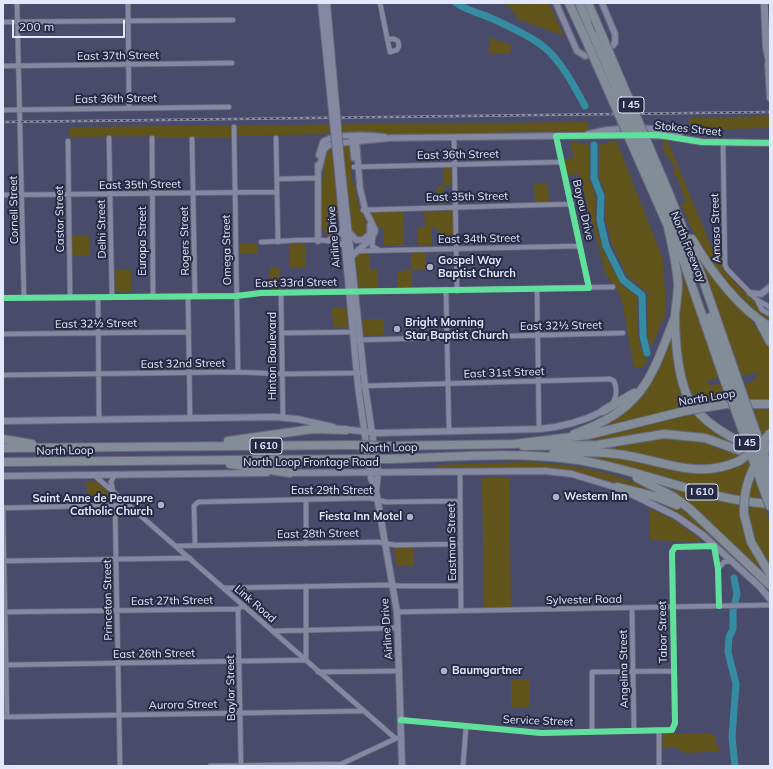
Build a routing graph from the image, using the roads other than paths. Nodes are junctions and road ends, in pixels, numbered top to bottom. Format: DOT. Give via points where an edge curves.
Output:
graph roads {
  1 [pos="17,3"];
  2 [pos="128,3"];
  3 [pos="321,3"];
  4 [pos="327,3"];
  5 [pos="380,3"];
  6 [pos="556,3"];
  7 [pos="569,3"];
  8 [pos="579,3"];
  9 [pos="588,3"];
  10 [pos="602,3"];
  11 [pos="764,3"];
  12 [pos="233,20"];
  13 [pos="128,21"];
  14 [pos="3,22"];
  15 [pos="17,22"];
  16 [pos="589,36"];
  17 [pos="388,39"];
  18 [pos="232,64"];
  19 [pos="769,64"];
  20 [pos="128,65"];
  21 [pos="3,66"];
  22 [pos="17,66"];
  23 [pos="330,71"];
  24 [pos="770,98"];
  25 [pos="228,107"];
  26 [pos="129,108"];
  27 [pos="3,110"];
  28 [pos="19,110"];
  29 [pos="234,127"];
  30 [pos="556,136"];
  31 [pos="454,137"];
  32 [pos="109,138"];
  33 [pos="152,138"];
  34 [pos="276,138"];
  35 [pos="192,139"];
  36 [pos="354,139"];
  37 [pos="68,141"];
  38 [pos="723,143"];
  39 [pos="770,143"];
  40 [pos="339,162"];
  41 [pos="562,162"];
  42 [pos="455,164"];
  43 [pos="356,167"];
  44 [pos="318,178"];
  45 [pos="277,179"];
  46 [pos="277,192"];
  47 [pos="193,193"];
  48 [pos="235,193"];
  49 [pos="110,194"];
  50 [pos="152,194"];
  51 [pos="662,194"];
  52 [pos="3,195"];
  53 [pos="23,195"];
  54 [pos="68,195"];
  55 [pos="572,204"];
  56 [pos="456,206"];
  57 [pos="364,209"];
  58 [pos="680,220"];
  59 [pos="343,226"];
  60 [pos="668,227"];
  61 [pos="349,232"];
  62 [pos="373,238"];
  63 [pos="326,240"];
  64 [pos="318,241"];
  65 [pos="261,242"];
  66 [pos="278,242"];
  67 [pos="580,246"];
  68 [pos="345,247"];
  69 [pos="457,249"];
  70 [pos="379,250"];
  71 [pos="356,251"];
  72 [pos="351,256"];
  73 [pos="770,287"];
  74 [pos="589,288"];
  75 [pos="613,288"];
  76 [pos="537,289"];
  77 [pos="446,291"];
  78 [pos="457,291"];
  79 [pos="352,292"];
  80 [pos="750,293"];
  81 [pos="281,294"];
  82 [pos="188,296"];
  83 [pos="194,296"];
  84 [pos="236,296"];
  85 [pos="98,297"];
  86 [pos="112,297"];
  87 [pos="153,297"];
  88 [pos="3,298"];
  89 [pos="24,298"];
  90 [pos="70,298"];
  91 [pos="757,300"];
  92 [pos="770,307"];
  93 [pos="770,314"];
  94 [pos="675,316"];
  95 [pos="759,320"];
  96 [pos="770,327"];
  97 [pos="189,332"];
  98 [pos="282,332"];
  99 [pos="357,332"];
  100 [pos="98,333"];
  101 [pos="623,333"];
  102 [pos="3,334"];
  103 [pos="538,335"];
  104 [pos="447,337"];
  105 [pos="358,340"];
  106 [pos="770,342"];
  107 [pos="238,372"];
  108 [pos="190,373"];
  109 [pos="360,373"];
  110 [pos="99,374"];
  111 [pos="282,374"];
  112 [pos="3,375"];
  113 [pos="731,378"];
  114 [pos="539,381"];
  115 [pos="448,383"];
  116 [pos="646,384"];
  117 [pos="362,386"];
  118 [pos="770,404"];
  119 [pos="603,411"];
  120 [pos="283,418"];
  121 [pos="190,419"];
  122 [pos="99,420"];
  123 [pos="3,422"];
  124 [pos="539,429"];
  125 [pos="346,430"];
  126 [pos="368,432"];
  127 [pos="449,432"];
  128 [pos="770,433"];
  129 [pos="564,438"];
  130 [pos="3,439"];
  131 [pos="514,444"];
  132 [pos="181,446"];
  133 [pos="770,446"];
  134 [pos="54,447"];
  135 [pos="3,448"];
  136 [pos="770,454"];
  137 [pos="537,456"];
  138 [pos="190,460"];
  139 [pos="3,462"];
  140 [pos="67,462"];
  141 [pos="770,463"];
  142 [pos="3,467"];
  143 [pos="620,470"];
  144 [pos="770,472"];
  145 [pos="290,473"];
  146 [pos="370,473"];
  147 [pos="378,473"];
  148 [pos="460,473"];
  149 [pos="115,474"];
  150 [pos="94,475"];
  151 [pos="3,476"];
  152 [pos="617,487"];
  153 [pos="770,490"];
  154 [pos="112,491"];
  155 [pos="376,491"];
  156 [pos="306,500"];
  157 [pos="378,500"];
  158 [pos="460,501"];
  159 [pos="129,505"];
  160 [pos="115,506"];
  161 [pos="770,506"];
  162 [pos="3,508"];
  163 [pos="705,523"];
  164 [pos="386,543"];
  165 [pos="306,544"];
  166 [pos="461,544"];
  167 [pos="195,545"];
  168 [pos="176,546"];
  169 [pos="714,546"];
  170 [pos="190,558"];
  171 [pos="116,559"];
  172 [pos="4,560"];
  173 [pos="731,561"];
  174 [pos="718,570"];
  175 [pos="770,574"];
  176 [pos="770,584"];
  177 [pos="306,586"];
  178 [pos="394,586"];
  179 [pos="461,586"];
  180 [pos="224,588"];
  181 [pos="770,599"];
  182 [pos="770,605"];
  183 [pos="244,606"];
  184 [pos="721,606"];
  185 [pos="673,607"];
  186 [pos="632,608"];
  187 [pos="238,609"];
  188 [pos="117,611"];
  189 [pos="462,611"];
  190 [pos="4,612"];
  191 [pos="397,612"];
  192 [pos="398,628"];
  193 [pos="306,629"];
  194 [pos="273,631"];
  195 [pos="306,660"];
  196 [pos="239,661"];
  197 [pos="118,663"];
  198 [pos="5,665"];
  199 [pos="400,671"];
  200 [pos="633,671"];
  201 [pos="674,671"];
  202 [pos="318,672"];
  203 [pos="363,711"];
  204 [pos="240,713"];
  205 [pos="119,715"];
  206 [pos="5,717"];
  207 [pos="401,720"];
  208 [pos="466,727"];
  209 [pos="674,729"];
  210 [pos="634,730"];
  211 [pos="659,730"];
  212 [pos="386,731"];
  213 [pos="592,731"];
  214 [pos="398,738"];
  215 [pos="388,742"];
  216 [pos="339,765"];
  217 [pos="120,766"];
  218 [pos="210,766"];
  219 [pos="241,766"];
  220 [pos="402,766"];
  221 [pos="463,766"];
  222 [pos="659,766"];
  1 -- 15 [label="street, Cornell Street"];
  2 -- 13 [label="street"];
  3 -- 23 [label="main road, Airline Drive"];
  4 -- 23 [label="main road, Airline Drive"];
  5 -- 17 [label="street"];
  6 -- 10 [label="street" via="577,51 585,56 615,43 615,34"];
  7 -- 16 [label="highway, North Freeway"];
  8 -- 16 [label="highway, North Freeway"];
  9 -- 51 [label="highway, North Freeway / I 45, bridge"];
  11 -- 19 [label="main road"];
  12 -- 13 [label="street"];
  13 -- 15 [label="street"];
  13 -- 20 [label="street"];
  14 -- 15 [label="street"];
  15 -- 22 [label="street, Cornell Street"];
  16 -- 51 [label="highway, North Freeway, bridge"];
  17 -- 17 [label="street" via="390,52 397,50 399,44 394,39"];
  18 -- 20 [label="street, East 37th Street"];
  19 -- 24 [label="main road"];
  20 -- 22 [label="street, East 37th Street"];
  20 -- 26 [label="street"];
  21 -- 22 [label="street, East 37th Street"];
  22 -- 28 [label="street, Cornell Street"];
  23 -- 40 [label="main road, Airline Drive, bridge"];
  25 -- 26 [label="street, East 36th Street"];
  26 -- 28 [label="street, East 36th Street"];
  27 -- 28 [label="street, East 36th Street"];
  28 -- 53 [label="street, Cornell Street"];
  29 -- 48 [label="street, Omega Street"];
  30 -- 31 [label="street, Stokes Street"];
  30 -- 38 [label="street, Stokes Street" via="658,135"];
  30 -- 41 [label="street, Bayou Drive"];
  31 -- 36 [label="street, Stokes Street"];
  31 -- 42 [label="street"];
  32 -- 49 [label="street, Delhi Street"];
  33 -- 50 [label="street, Europa Street"];
  34 -- 45 [label="street"];
  35 -- 47 [label="street, Rogers Street"];
  36 -- 43 [label="street, Airline Drive"];
  36 -- 44 [label="street, Stokes Street" via="328,138 323,142 320,148"];
  37 -- 54 [label="street, Castor Street"];
  38 -- 39 [label="street, Stokes Street"];
  38 -- 80 [label="street, Amasa Street" via="725,265"];
  40 -- 59 [label="main road, Airline Drive"];
  40 -- 61 [label="main road, Airline Drive"];
  41 -- 42 [label="street, East 36th Street"];
  41 -- 55 [label="street, Bayou Drive"];
  42 -- 43 [label="street, East 36th Street"];
  42 -- 56 [label="street"];
  43 -- 57 [label="street, Airline Drive" via="358,194"];
  44 -- 45 [label="street"];
  44 -- 64 [label="street"];
  45 -- 46 [label="street"];
  46 -- 48 [label="street, East 35th Street"];
  46 -- 66 [label="street"];
  47 -- 48 [label="street, East 35th Street"];
  47 -- 50 [label="street, East 35th Street"];
  47 -- 83 [label="street, Rogers Street"];
  48 -- 84 [label="street, Omega Street"];
  49 -- 50 [label="street, East 35th Street"];
  49 -- 54 [label="street, East 35th Street"];
  49 -- 86 [label="street, Delhi Street"];
  50 -- 87 [label="street, Europa Street"];
  51 -- 58 [label="highway, North Freeway / I 45"];
  51 -- 60 [label="highway, North Freeway / I 45"];
  51 -- 113 [label="highway, North Freeway" via="697,277"];
  52 -- 53 [label="street, East 35th Street"];
  53 -- 54 [label="street, East 35th Street"];
  53 -- 89 [label="street, Cornell Street"];
  54 -- 90 [label="street, Castor Street"];
  55 -- 56 [label="street, East 35th Street"];
  55 -- 67 [label="street, Bayou Drive"];
  56 -- 57 [label="street, East 35th Street"];
  56 -- 69 [label="street"];
  57 -- 61 [label="street, Airline Drive" via="371,229 368,238 356,240"];
  57 -- 62 [label="street, Airline Drive" via="375,228"];
  58 -- 95 [label="highway" via="719,278"];
  58 -- 113 [label="highway, North Freeway / I 45"];
  59 -- 63 [label="street" via="340,233"];
  59 -- 68 [label="main road, Airline Drive"];
  60 -- 94 [label="highway" via="678,286"];
  60 -- 113 [label="highway, North Freeway / I 45"];
  61 -- 72 [label="main road, Airline Drive"];
  62 -- 70 [label="street" via="372,246"];
  62 -- 71 [label="street, Airline Drive"];
  63 -- 64 [label="street"];
  63 -- 68 [label="street" via="338,242"];
  64 -- 66 [label="street"];
  65 -- 66 [label="street"];
  67 -- 69 [label="street, East 34th Street"];
  67 -- 74 [label="street, Bayou Drive"];
  68 -- 79 [label="main road, Airline Drive"];
  69 -- 70 [label="street, East 34th Street"];
  69 -- 78 [label="street"];
  70 -- 71 [label="street, East 34th Street"];
  71 -- 72 [label="street, Airline Drive"];
  72 -- 79 [label="main road, Airline Drive"];
  73 -- 80 [label="street" via="761,294"];
  74 -- 75 [label="street, East 33rd Street"];
  74 -- 76 [label="street, East 33rd Street"];
  76 -- 78 [label="street, East 33rd Street"];
  76 -- 103 [label="street"];
  77 -- 78 [label="street, East 33rd Street"];
  77 -- 79 [label="street, East 33rd Street"];
  77 -- 104 [label="street"];
  79 -- 81 [label="street, East 33rd Street"];
  79 -- 99 [label="main road, Airline Drive"];
  80 -- 91 [label="street, Amasa Street"];
  81 -- 84 [label="street, East 33rd Street"];
  81 -- 98 [label="street, Hinton Boulevard"];
  82 -- 83 [label="street, East 33rd Street"];
  82 -- 87 [label="street, East 33rd Street"];
  82 -- 97 [label="street"];
  83 -- 84 [label="street, East 33rd Street"];
  84 -- 107 [label="street, Omega Street"];
  85 -- 86 [label="street, East 33rd Street"];
  85 -- 90 [label="street, East 33rd Street"];
  85 -- 100 [label="street"];
  86 -- 87 [label="street, East 33rd Street"];
  88 -- 89 [label="street, East 33rd Street"];
  89 -- 90 [label="street, East 33rd Street"];
  91 -- 92 [label="street, Amasa Street"];
  91 -- 93 [label="street, Amasa Street" via="762,310"];
  94 -- 116 [label="highway"];
  94 -- 136 [label="highway" via="680,368 686,392 693,406 719,430"];
  95 -- 96 [label="highway"];
  95 -- 106 [label="highway"];
  97 -- 100 [label="street, East 32½ Street"];
  97 -- 108 [label="street"];
  98 -- 99 [label="street"];
  98 -- 111 [label="street, Hinton Boulevard"];
  99 -- 105 [label="main road, Airline Drive"];
  100 -- 102 [label="street, East 32½ Street"];
  100 -- 110 [label="street"];
  101 -- 103 [label="street, East 32½ Street"];
  103 -- 104 [label="street, East 32½ Street"];
  103 -- 114 [label="street"];
  104 -- 105 [label="street, East 32½ Street"];
  104 -- 115 [label="street"];
  105 -- 109 [label="main road, Airline Drive"];
  107 -- 108 [label="street, East 32nd Street"];
  107 -- 111 [label="street, East 32nd Street"];
  108 -- 110 [label="street, East 32nd Street"];
  108 -- 121 [label="street"];
  109 -- 111 [label="street, East 32nd Street"];
  109 -- 117 [label="main road, Airline Drive"];
  110 -- 112 [label="street, East 32nd Street"];
  110 -- 122 [label="street"];
  111 -- 120 [label="street, Hinton Boulevard"];
  113 -- 144 [label="highway, North Freeway / I 45, bridge"];
  113 -- 153 [label="highway, North Freeway, bridge"];
  113 -- 161 [label="highway, North Freeway / I 45, bridge"];
  114 -- 115 [label="street, East 31st Street"];
  114 -- 119 [label="street, East 31st Street" via="608,379 614,382 615,398"];
  114 -- 124 [label="street"];
  115 -- 117 [label="street, East 31st Street"];
  115 -- 127 [label="street"];
  116 -- 119 [label="highway" via="625,400"];
  116 -- 129 [label="highway" via="621,411 600,424"];
  117 -- 126 [label="main road, Airline Drive"];
  118 -- 129 [label="highway, North Loop / I 610, bridge" via="727,404 708,407 588,435"];
  119 -- 124 [label="main road" via="565,426"];
  120 -- 121 [label="main road"];
  120 -- 125 [label="main road"];
  121 -- 122 [label="main road"];
  122 -- 123 [label="main road"];
  124 -- 127 [label="main road"];
  125 -- 126 [label="main road"];
  125 -- 132 [label="highway" via="313,429 269,437"];
  126 -- 127 [label="main road"];
  126 -- 146 [label="main road, Airline Drive"];
  126 -- 147 [label="main road, Airline Drive"];
  128 -- 137 [label="highway, bridge" via="758,448 739,461 716,469 696,470 610,453"];
  129 -- 131 [label="highway, North Loop / I 610"];
  130 -- 134 [label="highway"];
  131 -- 132 [label="highway, North Loop / I 610, bridge"];
  131 -- 141 [label="highway" via="526,447 589,445 650,434 685,435 705,438 747,452"];
  132 -- 134 [label="highway, North Loop / I 610"];
  133 -- 175 [label="highway, bridge" via="748,478 744,494 744,514 751,542"];
  134 -- 135 [label="highway, North Loop / I 610"];
  137 -- 138 [label="highway, North Loop / I 610, bridge"];
  137 -- 143 [label="highway, North Loop / I 610" via="579,460"];
  138 -- 140 [label="highway, North Loop / I 610"];
  138 -- 145 [label="highway"];
  139 -- 140 [label="highway, North Loop / I 610"];
  140 -- 142 [label="highway"];
  143 -- 161 [label="highway, North Loop / I 610" via="724,498"];
  143 -- 163 [label="highway" via="674,497"];
  145 -- 146 [label="main road, North Loop Frontage Road"];
  145 -- 149 [label="main road, North Loop Frontage Road"];
  146 -- 147 [label="main road, North Loop Frontage Road"];
  146 -- 155 [label="main road, Airline Drive"];
  147 -- 148 [label="main road, North Loop Frontage Road"];
  147 -- 155 [label="main road, Airline Drive"];
  148 -- 152 [label="main road, North Loop Frontage Road" via="556,472"];
  148 -- 158 [label="street, Eastman Street"];
  149 -- 150 [label="main road, North Loop Frontage Road"];
  149 -- 154 [label="street" via="111,482"];
  150 -- 151 [label="main road, North Loop Frontage Road"];
  150 -- 154 [label="street, Link Road"];
  152 -- 163 [label="highway" via="668,500"];
  152 -- 169 [label="main road, North Loop Frontage Road" via="676,516"];
  154 -- 159 [label="street, Link Road"];
  155 -- 157 [label="main road, Airline Drive"];
  156 -- 157 [label="street, East 29th Street"];
  156 -- 165 [label="street"];
  156 -- 167 [label="street, East 29th Street" via="197,502 194,506"];
  157 -- 158 [label="street, East 29th Street"];
  157 -- 164 [label="main road, Airline Drive"];
  158 -- 166 [label="street, Eastman Street"];
  159 -- 160 [label="street"];
  159 -- 168 [label="street, Link Road"];
  160 -- 162 [label="street"];
  160 -- 171 [label="street, Princeton Street"];
  162 -- 172 [label="street"];
  163 -- 176 [label="highway"];
  164 -- 165 [label="street, East 28th Street"];
  164 -- 166 [label="street, East 28th Street"];
  164 -- 178 [label="main road, Airline Drive"];
  165 -- 167 [label="street, East 28th Street"];
  166 -- 179 [label="street, Eastman Street"];
  167 -- 168 [label="street, East 28th Street"];
  168 -- 170 [label="street, Link Road"];
  169 -- 173 [label="main road, North Loop Frontage Road"];
  169 -- 174 [label="street"];
  169 -- 185 [label="street, Tabor Street" via="676,546 673,550"];
  170 -- 171 [label="street"];
  170 -- 180 [label="street, Link Road"];
  171 -- 172 [label="street"];
  171 -- 188 [label="street, Princeton Street"];
  172 -- 190 [label="street"];
  173 -- 174 [label="street" via="724,562"];
  173 -- 181 [label="main road, North Loop Frontage Road"];
  174 -- 184 [label="street"];
  177 -- 178 [label="street, East 27th Street"];
  177 -- 180 [label="street, East 27th Street"];
  177 -- 193 [label="street"];
  178 -- 179 [label="street, East 27th Street"];
  178 -- 191 [label="main road, Airline Drive"];
  179 -- 189 [label="street, Eastman Street"];
  180 -- 183 [label="street, Link Road"];
  182 -- 184 [label="street, Sylvester Road"];
  183 -- 187 [label="street, East 27th Street"];
  183 -- 194 [label="street, Link Road"];
  184 -- 185 [label="street, Sylvester Road"];
  185 -- 186 [label="street, Sylvester Road"];
  185 -- 201 [label="street, Tabor Street"];
  186 -- 189 [label="street, Sylvester Road"];
  186 -- 200 [label="street, Angelina Street"];
  187 -- 188 [label="street, East 27th Street"];
  187 -- 196 [label="street, Baylor Street"];
  188 -- 190 [label="street, East 27th Street"];
  188 -- 197 [label="street, Princeton Street"];
  189 -- 191 [label="street, Sylvester Road"];
  190 -- 198 [label="street"];
  191 -- 192 [label="main road, Airline Drive"];
  192 -- 193 [label="street"];
  192 -- 199 [label="main road, Airline Drive"];
  193 -- 194 [label="street"];
  193 -- 195 [label="street"];
  194 -- 195 [label="street, Link Road"];
  195 -- 196 [label="street, East 26th Street"];
  195 -- 202 [label="street, Link Road"];
  196 -- 197 [label="street, East 26th Street"];
  196 -- 204 [label="street, Baylor Street"];
  197 -- 198 [label="street, East 26th Street"];
  197 -- 205 [label="street, Princeton Street"];
  198 -- 206 [label="street"];
  199 -- 202 [label="street"];
  199 -- 207 [label="main road, Airline Drive"];
  200 -- 201 [label="street"];
  200 -- 210 [label="street, Angelina Street"];
  200 -- 213 [label="street" via="592,672"];
  201 -- 209 [label="street, Tabor Street"];
  202 -- 203 [label="street, Link Road"];
  203 -- 204 [label="street, Aurora Street"];
  203 -- 212 [label="street, Link Road"];
  204 -- 205 [label="street, Aurora Street"];
  204 -- 219 [label="street, Baylor Street"];
  205 -- 206 [label="street, Aurora Street"];
  205 -- 217 [label="street, Princeton Street"];
  207 -- 208 [label="street, Service Street"];
  207 -- 214 [label="main road, Airline Drive"];
  208 -- 213 [label="street, Service Street" via="541,733"];
  208 -- 221 [label="street"];
  209 -- 211 [label="street, Service Street"];
  210 -- 211 [label="street, Service Street"];
  210 -- 213 [label="street, Service Street"];
  211 -- 222 [label="street"];
  212 -- 214 [label="street, Link Road"];
  212 -- 215 [label="street"];
  214 -- 215 [label="street"];
  214 -- 220 [label="main road, Airline Drive"];
  215 -- 216 [label="street"];
  216 -- 219 [label="street"];
  218 -- 219 [label="street"];
}
